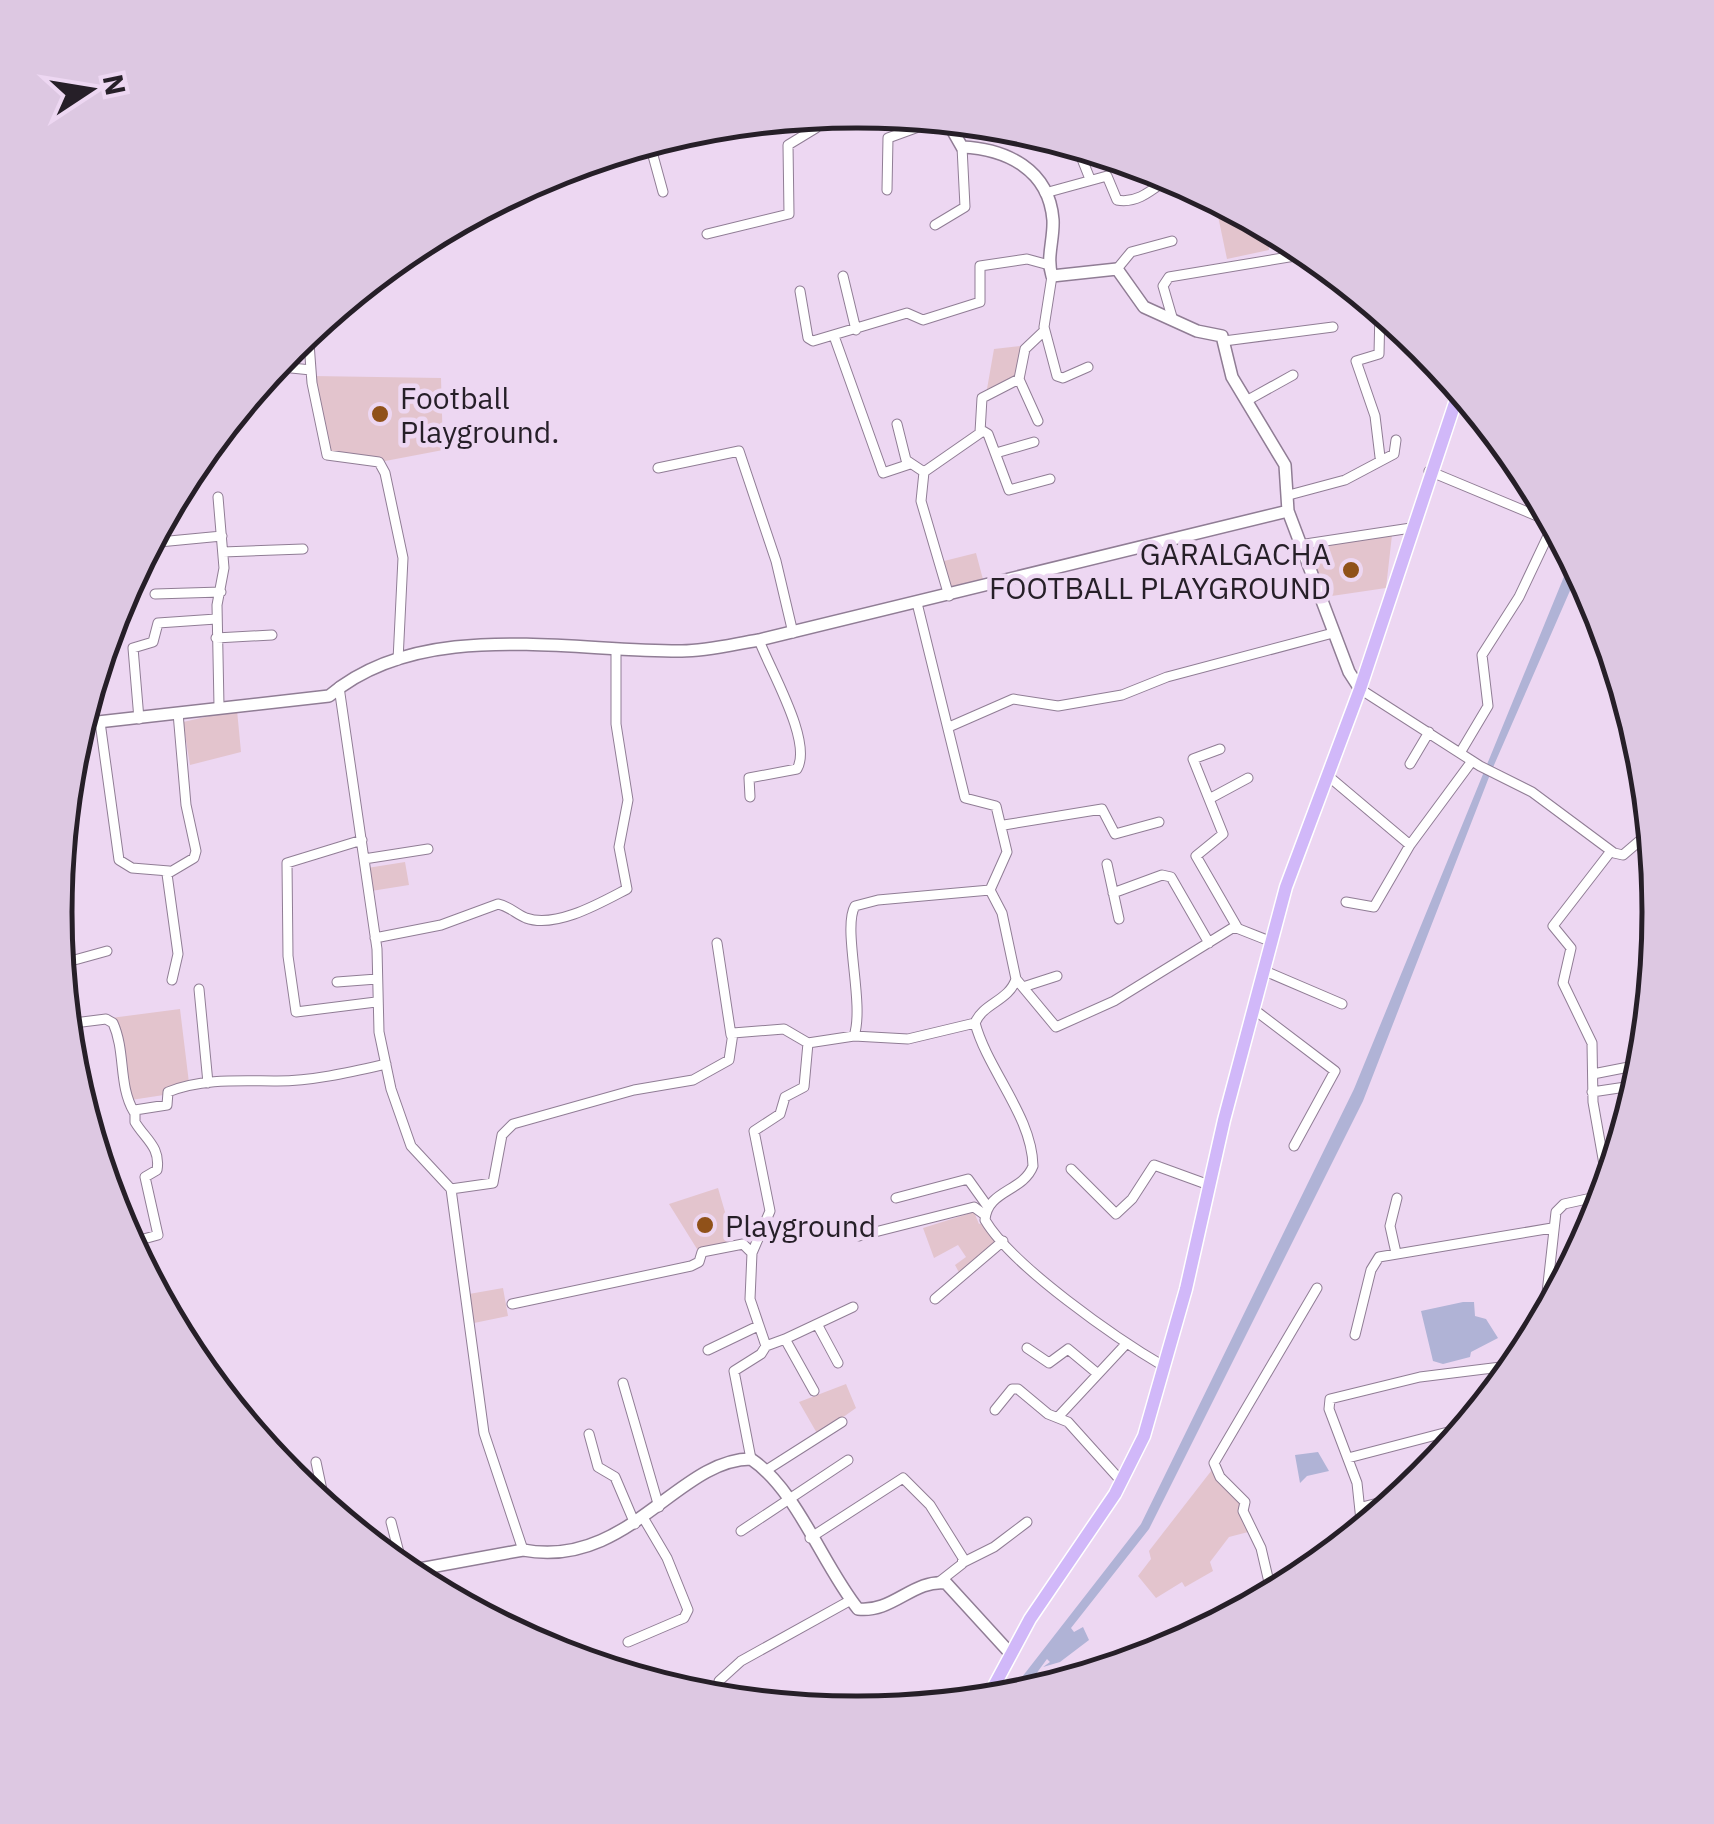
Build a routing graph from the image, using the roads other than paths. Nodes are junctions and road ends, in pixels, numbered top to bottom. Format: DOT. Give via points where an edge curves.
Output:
graph roads {
  1 [pos="815,129"];
  2 [pos="913,129"];
  3 [pos="953,133"];
  4 [pos="962,147"];
  5 [pos="653,154"];
  6 [pos="1083,161"];
  7 [pos="1090,179"];
  8 [pos="1156,187"];
  9 [pos="888,190"];
  10 [pos="663,192"];
  11 [pos="1045,193"];
  12 [pos="934,225"];
  13 [pos="707,234"];
  14 [pos="1172,242"];
  15 [pos="1289,258"];
  16 [pos="1117,268"];
  17 [pos="1050,270"];
  18 [pos="844,276"];
  19 [pos="800,291"];
  20 [pos="1172,317"];
  21 [pos="1333,327"];
  22 [pos="1380,327"];
  23 [pos="856,330"];
  24 [pos="1044,331"];
  25 [pos="834,336"];
  26 [pos="1224,341"];
  27 [pos="310,350"];
  28 [pos="292,368"];
  29 [pos="1088,368"];
  30 [pos="311,370"];
  31 [pos="1293,375"];
  32 [pos="1019,380"];
  33 [pos="1248,400"];
  34 [pos="1454,404"];
  35 [pos="1038,420"];
  36 [pos="896,424"];
  37 [pos="980,432"];
  38 [pos="1396,440"];
  39 [pos="1034,442"];
  40 [pos="996,454"];
  41 [pos="1380,457"];
  42 [pos="910,464"];
  43 [pos="658,468"];
  44 [pos="1429,471"];
  45 [pos="924,472"];
  46 [pos="1050,479"];
  47 [pos="1289,495"];
  48 [pos="218,497"];
  49 [pos="1288,511"];
  50 [pos="1532,513"];
  51 [pos="1410,528"];
  52 [pos="222,536"];
  53 [pos="1546,538"];
  54 [pos="166,541"];
  55 [pos="1300,545"];
  56 [pos="302,549"];
  57 [pos="223,552"];
  58 [pos="221,592"];
  59 [pos="155,594"];
  60 [pos="949,596"];
  61 [pos="917,603"];
  62 [pos="216,619"];
  63 [pos="793,633"];
  64 [pos="1333,633"];
  65 [pos="272,634"];
  66 [pos="216,638"];
  67 [pos="758,640"];
  68 [pos="616,650"];
  69 [pos="398,660"];
  70 [pos="339,687"];
  71 [pos="1360,689"];
  72 [pos="220,706"];
  73 [pos="178,712"];
  74 [pos="139,718"];
  75 [pos="96,722"];
  76 [pos="100,722"];
  77 [pos="949,726"];
  78 [pos="1429,732"];
  79 [pos="1220,750"];
  80 [pos="1460,753"];
  81 [pos="1410,764"];
  82 [pos="1476,764"];
  83 [pos="1327,775"];
  84 [pos="1248,778"];
  85 [pos="750,798"];
  86 [pos="1209,799"];
  87 [pos="1159,822"];
  88 [pos="1004,824"];
  89 [pos="362,840"];
  90 [pos="1638,842"];
  91 [pos="1410,845"];
  92 [pos="428,849"];
  93 [pos="1611,851"];
  94 [pos="364,859"];
  95 [pos="1106,864"];
  96 [pos="169,871"];
  97 [pos="990,890"];
  98 [pos="1112,893"];
  99 [pos="1346,902"];
  100 [pos="1118,919"];
  101 [pos="1237,926"];
  102 [pos="376,938"];
  103 [pos="717,942"];
  104 [pos="1272,942"];
  105 [pos="1209,943"];
  106 [pos="107,951"];
  107 [pos="74,960"];
  108 [pos="1265,971"];
  109 [pos="1057,976"];
  110 [pos="377,979"];
  111 [pos="172,980"];
  112 [pos="337,982"];
  113 [pos="1019,983"];
  114 [pos="199,989"];
  115 [pos="376,1002"];
  116 [pos="1342,1004"];
  117 [pos="1256,1010"];
  118 [pos="81,1023"];
  119 [pos="976,1023"];
  120 [pos="731,1035"];
  121 [pos="854,1036"];
  122 [pos="808,1043"];
  123 [pos="386,1064"];
  124 [pos="1625,1068"];
  125 [pos="1593,1074"];
  126 [pos="208,1083"];
  127 [pos="1621,1088"];
  128 [pos="1592,1092"];
  129 [pos="134,1112"];
  130 [pos="1294,1146"];
  131 [pos="1603,1155"];
  132 [pos="1071,1170"];
  133 [pos="1209,1185"];
  134 [pos="451,1188"];
  135 [pos="896,1198"];
  136 [pos="1396,1198"];
  137 [pos="1587,1200"];
  138 [pos="986,1211"];
  139 [pos="1552,1228"];
  140 [pos="858,1236"];
  141 [pos="144,1239"];
  142 [pos="1002,1240"];
  143 [pos="752,1253"];
  144 [pos="1396,1254"];
  145 [pos="1547,1284"];
  146 [pos="1318,1288"];
  147 [pos="934,1299"];
  148 [pos="512,1304"];
  149 [pos="853,1307"];
  150 [pos="817,1324"];
  151 [pos="758,1326"];
  152 [pos="1355,1336"];
  153 [pos="785,1339"];
  154 [pos="1126,1344"];
  155 [pos="766,1346"];
  156 [pos="1027,1348"];
  157 [pos="708,1350"];
  158 [pos="838,1363"];
  159 [pos="1165,1367"];
  160 [pos="1494,1369"];
  161 [pos="1098,1374"];
  162 [pos="623,1383"];
  163 [pos="814,1391"];
  164 [pos="995,1410"];
  165 [pos="1058,1417"];
  166 [pos="842,1422"];
  167 [pos="1443,1433"];
  168 [pos="589,1434"];
  169 [pos="1348,1458"];
  170 [pos="751,1459"];
  171 [pos="848,1460"];
  172 [pos="316,1462"];
  173 [pos="765,1471"];
  174 [pos="1122,1482"];
  175 [pos="321,1484"];
  176 [pos="790,1500"];
  177 [pos="1370,1505"];
  178 [pos="1362,1507"];
  179 [pos="659,1508"];
  180 [pos="1362,1512"];
  181 [pos="391,1522"];
  182 [pos="639,1522"];
  183 [pos="1028,1522"];
  184 [pos="740,1530"];
  185 [pos="810,1538"];
  186 [pos="400,1549"];
  187 [pos="523,1550"];
  188 [pos="964,1562"];
  189 [pos="429,1569"];
  190 [pos="1268,1579"];
  191 [pos="938,1582"];
  192 [pos="851,1600"];
  193 [pos="628,1642"];
  194 [pos="1010,1653"];
  195 [pos="719,1684"];
  196 [pos="995,1684"];
  1 -- 13 [label="street" via="788,145 789,214"];
  2 -- 9 [label="street" via="888,138"];
  3 -- 4 [label="street"];
  4 -- 11 [label="street" via="1012,156"];
  4 -- 12 [label="street" via="964,207"];
  5 -- 10 [label="street"];
  6 -- 7 [label="street"];
  7 -- 8 [label="street" via="1108,176 1122,202"];
  7 -- 11 [label="street"];
  11 -- 17 [label="street" via="1053,218"];
  14 -- 16 [label="street" via="1131,252"];
  15 -- 20 [label="street" via="1168,277 1163,286"];
  16 -- 17 [label="street"];
  16 -- 20 [label="street" via="1144,307"];
  17 -- 23 [label="street" via="1027,259 980,266 980,302 923,320 908,313"];
  17 -- 24 [label="street"];
  18 -- 23 [label="street"];
  19 -- 25 [label="street" via="808,338"];
  20 -- 26 [label="street"];
  21 -- 26 [label="street"];
  22 -- 41 [label="street" via="1379,354 1356,361 1375,416"];
  23 -- 25 [label="street"];
  24 -- 29 [label="street" via="1059,378"];
  24 -- 32 [label="street" via="1028,344"];
  25 -- 42 [label="street" via="883,473"];
  26 -- 33 [label="street" via="1228,369"];
  27 -- 30 [label="street"];
  28 -- 30 [label="street"];
  30 -- 69 [label="street" via="327,455 379,462 386,472 402,558"];
  31 -- 33 [label="street"];
  32 -- 35 [label="street"];
  32 -- 37 [label="street" via="982,398"];
  33 -- 47 [label="street" via="1285,465"];
  34 -- 44 [label="main road"];
  36 -- 42 [label="street"];
  37 -- 40 [label="street" via="988,434"];
  37 -- 45 [label="street"];
  38 -- 41 [label="street" via="1394,454"];
  39 -- 40 [label="street"];
  40 -- 46 [label="street" via="1009,490"];
  41 -- 47 [label="street" via="1345,480"];
  42 -- 45 [label="street"];
  43 -- 63 [label="street" via="739,450"];
  44 -- 50 [label="street"];
  44 -- 51 [label="main road"];
  45 -- 60 [label="street" via="921,502"];
  47 -- 49 [label="street"];
  48 -- 52 [label="street"];
  49 -- 55 [label="street"];
  49 -- 60 [label="street"];
  51 -- 55 [label="street"];
  51 -- 71 [label="main road"];
  52 -- 54 [label="street"];
  52 -- 57 [label="street"];
  53 -- 80 [label="street" via="1482,656 1488,706"];
  55 -- 64 [label="street"];
  56 -- 57 [label="street"];
  57 -- 58 [label="street"];
  58 -- 59 [label="street"];
  58 -- 62 [label="street"];
  60 -- 61 [label="street"];
  61 -- 63 [label="street"];
  61 -- 77 [label="street"];
  62 -- 66 [label="street"];
  62 -- 74 [label="street" via="158,623 152,642 133,648"];
  63 -- 67 [label="street"];
  64 -- 71 [label="street"];
  64 -- 77 [label="street" via="1107,698 1058,706 1013,699"];
  65 -- 66 [label="street"];
  66 -- 72 [label="street"];
  67 -- 68 [label="street" via="687,652"];
  67 -- 85 [label="street" via="800,729 801,762 749,778"];
  68 -- 69 [label="street" via="462,648"];
  68 -- 102 [label="street" via="616,724 628,800 619,847 627,889 546,919 498,904"];
  69 -- 70 [label="street"];
  70 -- 72 [label="street" via="311,699"];
  70 -- 89 [label="street"];
  71 -- 78 [label="street"];
  71 -- 83 [label="main road"];
  72 -- 73 [label="street"];
  73 -- 74 [label="street"];
  73 -- 96 [label="street" via="196,851"];
  74 -- 76 [label="street"];
  75 -- 76 [label="street"];
  76 -- 96 [label="street" via="119,860 132,868"];
  77 -- 88 [label="street" via="965,798 996,806"];
  78 -- 80 [label="street"];
  78 -- 81 [label="street"];
  79 -- 86 [label="street" via="1193,759"];
  80 -- 82 [label="street"];
  82 -- 91 [label="street"];
  82 -- 93 [label="street" via="1532,792"];
  83 -- 91 [label="street"];
  83 -- 104 [label="main road"];
  84 -- 86 [label="street"];
  86 -- 101 [label="street" via="1222,834 1197,858"];
  87 -- 88 [label="street" via="1115,834 1102,809"];
  88 -- 97 [label="street" via="1006,861"];
  89 -- 94 [label="street"];
  89 -- 115 [label="street" via="287,863 290,979 296,1012"];
  90 -- 93 [label="street" via="1623,856"];
  91 -- 99 [label="street" via="1374,907"];
  92 -- 94 [label="street"];
  93 -- 125 [label="street" via="1552,926 1572,948 1564,988 1592,1043"];
  94 -- 102 [label="street"];
  95 -- 98 [label="street"];
  96 -- 111 [label="street" via="179,962"];
  97 -- 113 [label="street"];
  97 -- 121 [label="street" via="856,906 850,919"];
  98 -- 100 [label="street"];
  98 -- 105 [label="street" via="1171,877"];
  101 -- 104 [label="street"];
  101 -- 105 [label="street"];
  102 -- 110 [label="street"];
  103 -- 120 [label="street"];
  104 -- 108 [label="main road"];
  105 -- 113 [label="street" via="1114,1001 1056,1027"];
  106 -- 107 [label="street"];
  108 -- 116 [label="street"];
  108 -- 117 [label="main road"];
  109 -- 113 [label="street"];
  110 -- 112 [label="street"];
  110 -- 115 [label="street"];
  113 -- 119 [label="street"];
  114 -- 126 [label="street"];
  115 -- 123 [label="street"];
  117 -- 130 [label="street" via="1335,1071"];
  117 -- 133 [label="main road"];
  118 -- 129 [label="street" via="113,1023 126,1100"];
  119 -- 121 [label="street" via="908,1040"];
  119 -- 138 [label="street" via="983,1053 1033,1156 1030,1174"];
  120 -- 122 [label="street" via="784,1030"];
  120 -- 134 [label="street" via="729,1060 693,1080 514,1124 502,1135 493,1183"];
  121 -- 122 [label="street"];
  122 -- 143 [label="street" via="804,1087 785,1097 780,1114 754,1131 770,1211"];
  123 -- 126 [label="street" via="325,1076"];
  123 -- 134 [label="street" via="411,1146"];
  124 -- 125 [label="street"];
  125 -- 128 [label="street"];
  126 -- 129 [label="street" via="170,1090 167,1105"];
  127 -- 128 [label="street"];
  128 -- 131 [label="street"];
  129 -- 141 [label="street" via="159,1163 145,1177 158,1236"];
  132 -- 133 [label="street" via="1116,1214 1154,1165"];
  133 -- 159 [label="main road"];
  134 -- 187 [label="street" via="484,1433"];
  135 -- 138 [label="street" via="966,1179"];
  136 -- 144 [label="street" via="1390,1226"];
  137 -- 139 [label="street" via="1560,1207"];
  138 -- 140 [label="street" via="974,1208"];
  138 -- 142 [label="street" via="987,1225"];
  139 -- 144 [label="street"];
  139 -- 145 [label="street"];
  142 -- 147 [label="street"];
  142 -- 154 [label="street"];
  143 -- 148 [label="street" via="743,1244 728,1244 702,1252 691,1266"];
  143 -- 151 [label="street" via="750,1299"];
  144 -- 152 [label="street" via="1373,1264"];
  146 -- 190 [label="street" via="1214,1463 1246,1502 1243,1511"];
  149 -- 150 [label="street"];
  150 -- 153 [label="street"];
  150 -- 158 [label="street"];
  151 -- 155 [label="street"];
  151 -- 157 [label="street"];
  153 -- 155 [label="street"];
  153 -- 163 [label="street"];
  154 -- 159 [label="street"];
  154 -- 161 [label="street"];
  155 -- 170 [label="street" via="734,1371"];
  156 -- 161 [label="street" via="1049,1364 1068,1348"];
  159 -- 174 [label="main road"];
  160 -- 169 [label="street" via="1420,1377 1332,1398 1329,1409"];
  161 -- 165 [label="street"];
  162 -- 179 [label="street"];
  164 -- 165 [label="street" via="1016,1388"];
  165 -- 174 [label="street"];
  166 -- 173 [label="street"];
  167 -- 169 [label="street"];
  168 -- 182 [label="street" via="598,1468 615,1478"];
  169 -- 178 [label="street"];
  170 -- 173 [label="street"];
  170 -- 179 [label="street" via="724,1464"];
  171 -- 176 [label="street"];
  172 -- 175 [label="street"];
  173 -- 176 [label="street"];
  174 -- 194 [label="main road"];
  176 -- 184 [label="street"];
  176 -- 185 [label="street"];
  177 -- 178 [label="street"];
  178 -- 180 [label="street"];
  179 -- 182 [label="street"];
  181 -- 186 [label="street"];
  182 -- 187 [label="street" via="572,1550"];
  182 -- 193 [label="street" via="668,1558 688,1610 684,1618"];
  183 -- 188 [label="street"];
  185 -- 188 [label="street" via="903,1478 916,1486"];
  185 -- 192 [label="street"];
  187 -- 189 [label="street"];
  188 -- 191 [label="street"];
  191 -- 192 [label="street" via="875,1611 858,1609"];
  191 -- 194 [label="street" via="954,1588"];
  192 -- 195 [label="street" via="737,1664"];
  194 -- 196 [label="main road"];
}
